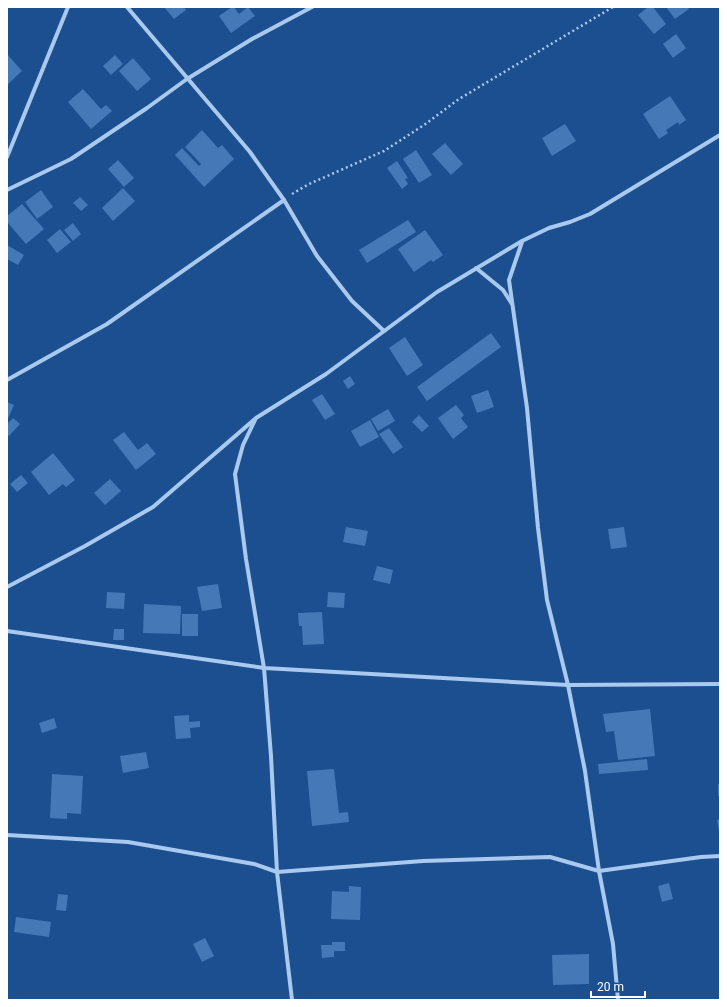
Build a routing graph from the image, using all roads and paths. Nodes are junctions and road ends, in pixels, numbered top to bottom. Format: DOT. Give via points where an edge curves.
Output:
graph roads {
  1 [pos="68,7"];
  2 [pos="127,7"];
  3 [pos="312,7"];
  4 [pos="613,7"];
  5 [pos="186,78"];
  6 [pos="720,135"];
  7 [pos="7,157"];
  8 [pos="7,190"];
  9 [pos="284,200"];
  10 [pos="522,241"];
  11 [pos="476,268"];
  12 [pos="513,306"];
  13 [pos="384,331"];
  14 [pos="7,380"];
  15 [pos="256,418"];
  16 [pos="7,587"];
  17 [pos="7,632"];
  18 [pos="264,668"];
  19 [pos="720,684"];
  20 [pos="568,685"];
  21 [pos="7,835"];
  22 [pos="720,856"];
  23 [pos="599,871"];
  24 [pos="276,872"];
  25 [pos="292,1000"];
  26 [pos="618,1000"];
  1 -- 7 [label="street"];
  2 -- 5 [label="street"];
  3 -- 5 [label="street"];
  4 -- 9 [label="path" via="459,99 384,151 309,184"];
  5 -- 8 [label="street" via="147,108 71,159"];
  5 -- 9 [label="street" via="250,152"];
  6 -- 10 [label="street" via="590,214 549,228"];
  9 -- 13 [label="street" via="317,256 352,301"];
  9 -- 14 [label="street" via="106,324"];
  10 -- 11 [label="street"];
  10 -- 12 [label="street" via="509,280"];
  11 -- 12 [label="street" via="503,290"];
  11 -- 13 [label="street" via="437,292"];
  12 -- 20 [label="street" via="527,408 547,600"];
  13 -- 15 [label="street" via="326,374"];
  15 -- 16 [label="street" via="153,507"];
  15 -- 18 [label="street" via="243,446 235,474"];
  17 -- 18 [label="street"];
  18 -- 20 [label="street"];
  18 -- 24 [label="street"];
  19 -- 20 [label="street"];
  20 -- 23 [label="street" via="585,771"];
  21 -- 24 [label="street" via="128,842 254,864"];
  22 -- 23 [label="street"];
  23 -- 24 [label="street" via="550,857 424,861"];
  23 -- 26 [label="street" via="613,944"];
  24 -- 25 [label="street"];
}
